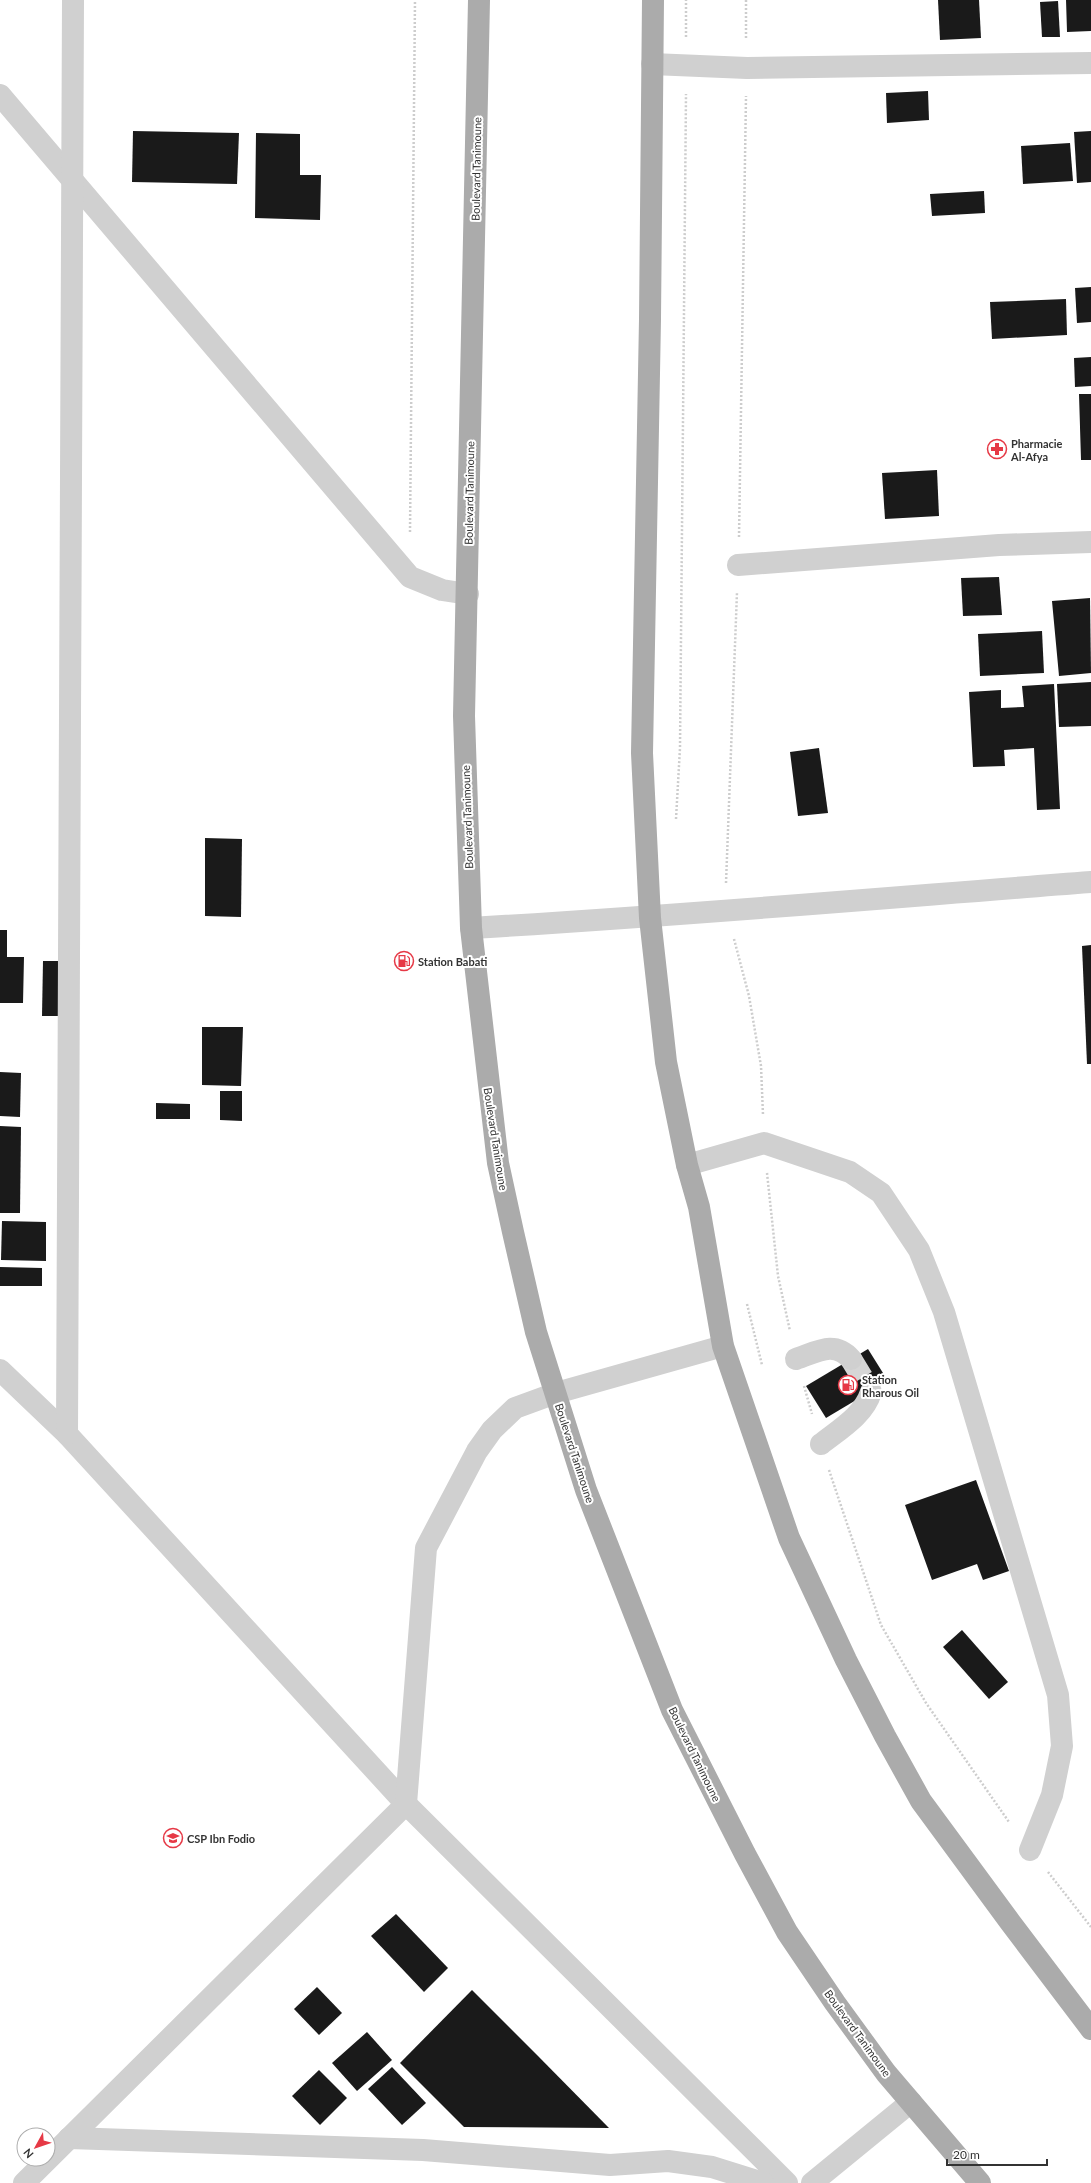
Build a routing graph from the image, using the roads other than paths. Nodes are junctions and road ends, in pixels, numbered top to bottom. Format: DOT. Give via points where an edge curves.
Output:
graph roads {
  1 [pos="73,0"];
  2 [pos="479,0"];
  3 [pos="653,0"];
  4 [pos="1091,63"];
  5 [pos="652,64"];
  6 [pos="0,95"];
  7 [pos="72,180"];
  8 [pos="1091,542"];
  9 [pos="738,565"];
  10 [pos="468,594"];
  11 [pos="1091,882"];
  12 [pos="650,918"];
  13 [pos="471,928"];
  14 [pos="687,1165"];
  15 [pos="723,1346"];
  16 [pos="796,1359"];
  17 [pos="852,1359"];
  18 [pos="0,1370"];
  19 [pos="871,1392"];
  20 [pos="556,1393"];
  21 [pos="67,1434"];
  22 [pos="821,1444"];
  23 [pos="406,1804"];
  24 [pos="1030,1850"];
  25 [pos="1091,2029"];
  26 [pos="911,2102"];
  27 [pos="69,2138"];
  28 [pos="24,2183"];
  29 [pos="763,2183"];
  30 [pos="787,2183"];
  31 [pos="812,2183"];
  32 [pos="980,2183"];
  1 -- 7 [label="street"];
  2 -- 10 [label="main road, Boulevard Tanimoune"];
  3 -- 5 [label="main road"];
  4 -- 5 [label="street" via="747,68"];
  5 -- 12 [label="main road" via="642,753"];
  6 -- 7 [label="street"];
  7 -- 10 [label="street" via="410,577 442,590"];
  7 -- 21 [label="street"];
  8 -- 9 [label="street" via="999,545"];
  10 -- 13 [label="main road, Boulevard Tanimoune" via="464,716"];
  11 -- 12 [label="street"];
  12 -- 13 [label="street"];
  12 -- 14 [label="main road" via="666,1062"];
  13 -- 20 [label="main road, Boulevard Tanimoune" via="498,1162 536,1332"];
  14 -- 15 [label="main road" via="699,1207"];
  14 -- 24 [label="street" via="764,1143 850,1172 881,1193 919,1250 944,1312 1058,1695 1062,1746 1052,1795"];
  15 -- 20 [label="street"];
  15 -- 25 [label="main road" via="789,1538 885,1736 921,1800"];
  16 -- 17 [label="street" via="832,1347 844,1351"];
  18 -- 21 [label="street"];
  19 -- 22 [label="street" via="862,1411"];
  20 -- 23 [label="street" via="515,1408 492,1430 477,1451 426,1548"];
  20 -- 26 [label="main road, Boulevard Tanimoune" via="586,1490 676,1717 787,1932 886,2073"];
  21 -- 23 [label="street"];
  23 -- 27 [label="street"];
  23 -- 30 [label="street"];
  26 -- 31 [label="street"];
  26 -- 32 [label="main road, Boulevard Tanimoune"];
  27 -- 28 [label="street"];
  27 -- 29 [label="street" via="423,2150 610,2165 668,2161 712,2167"];
}
